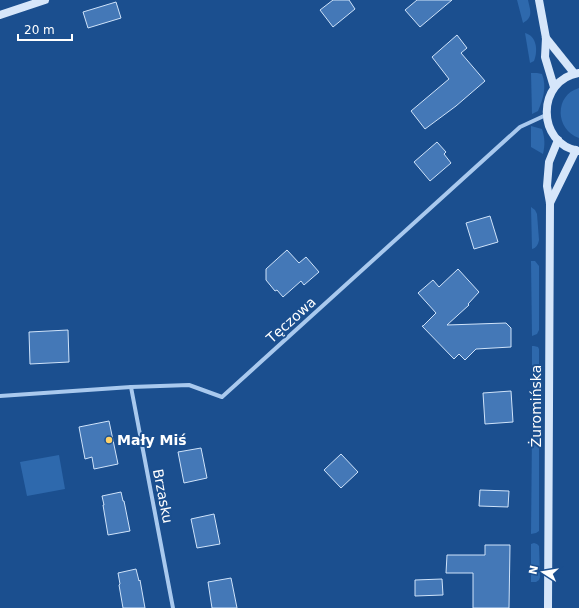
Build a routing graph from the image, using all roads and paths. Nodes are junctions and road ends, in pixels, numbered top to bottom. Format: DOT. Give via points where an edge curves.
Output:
graph roads {
  1 [pos="45,0"];
  2 [pos="539,0"];
  3 [pos="0,15"];
  4 [pos="546,38"];
  5 [pos="577,73"];
  6 [pos="554,87"];
  7 [pos="546,115"];
  8 [pos="558,140"];
  9 [pos="578,150"];
  10 [pos="550,204"];
  11 [pos="131,387"];
  12 [pos="0,396"];
  13 [pos="173,608"];
  14 [pos="548,608"];
  1 -- 3 [label="main road"];
  2 -- 4 [label="main road"];
  4 -- 5 [label="main road"];
  4 -- 6 [label="main road" via="545,57"];
  5 -- 6 [label="main road" via="563,79"];
  6 -- 7 [label="main road" via="548,100"];
  7 -- 8 [label="main road" via="550,129"];
  7 -- 11 [label="street, Tęczowa" via="520,127 222,397 189,385"];
  8 -- 9 [label="main road"];
  8 -- 10 [label="main road, Żuromińska" via="549,162 547,186"];
  9 -- 10 [label="main road, Żuromińska"];
  10 -- 14 [label="main road, Żuromińska"];
  11 -- 12 [label="street, Tęczowa"];
  11 -- 13 [label="street, Brzasku"];
}
